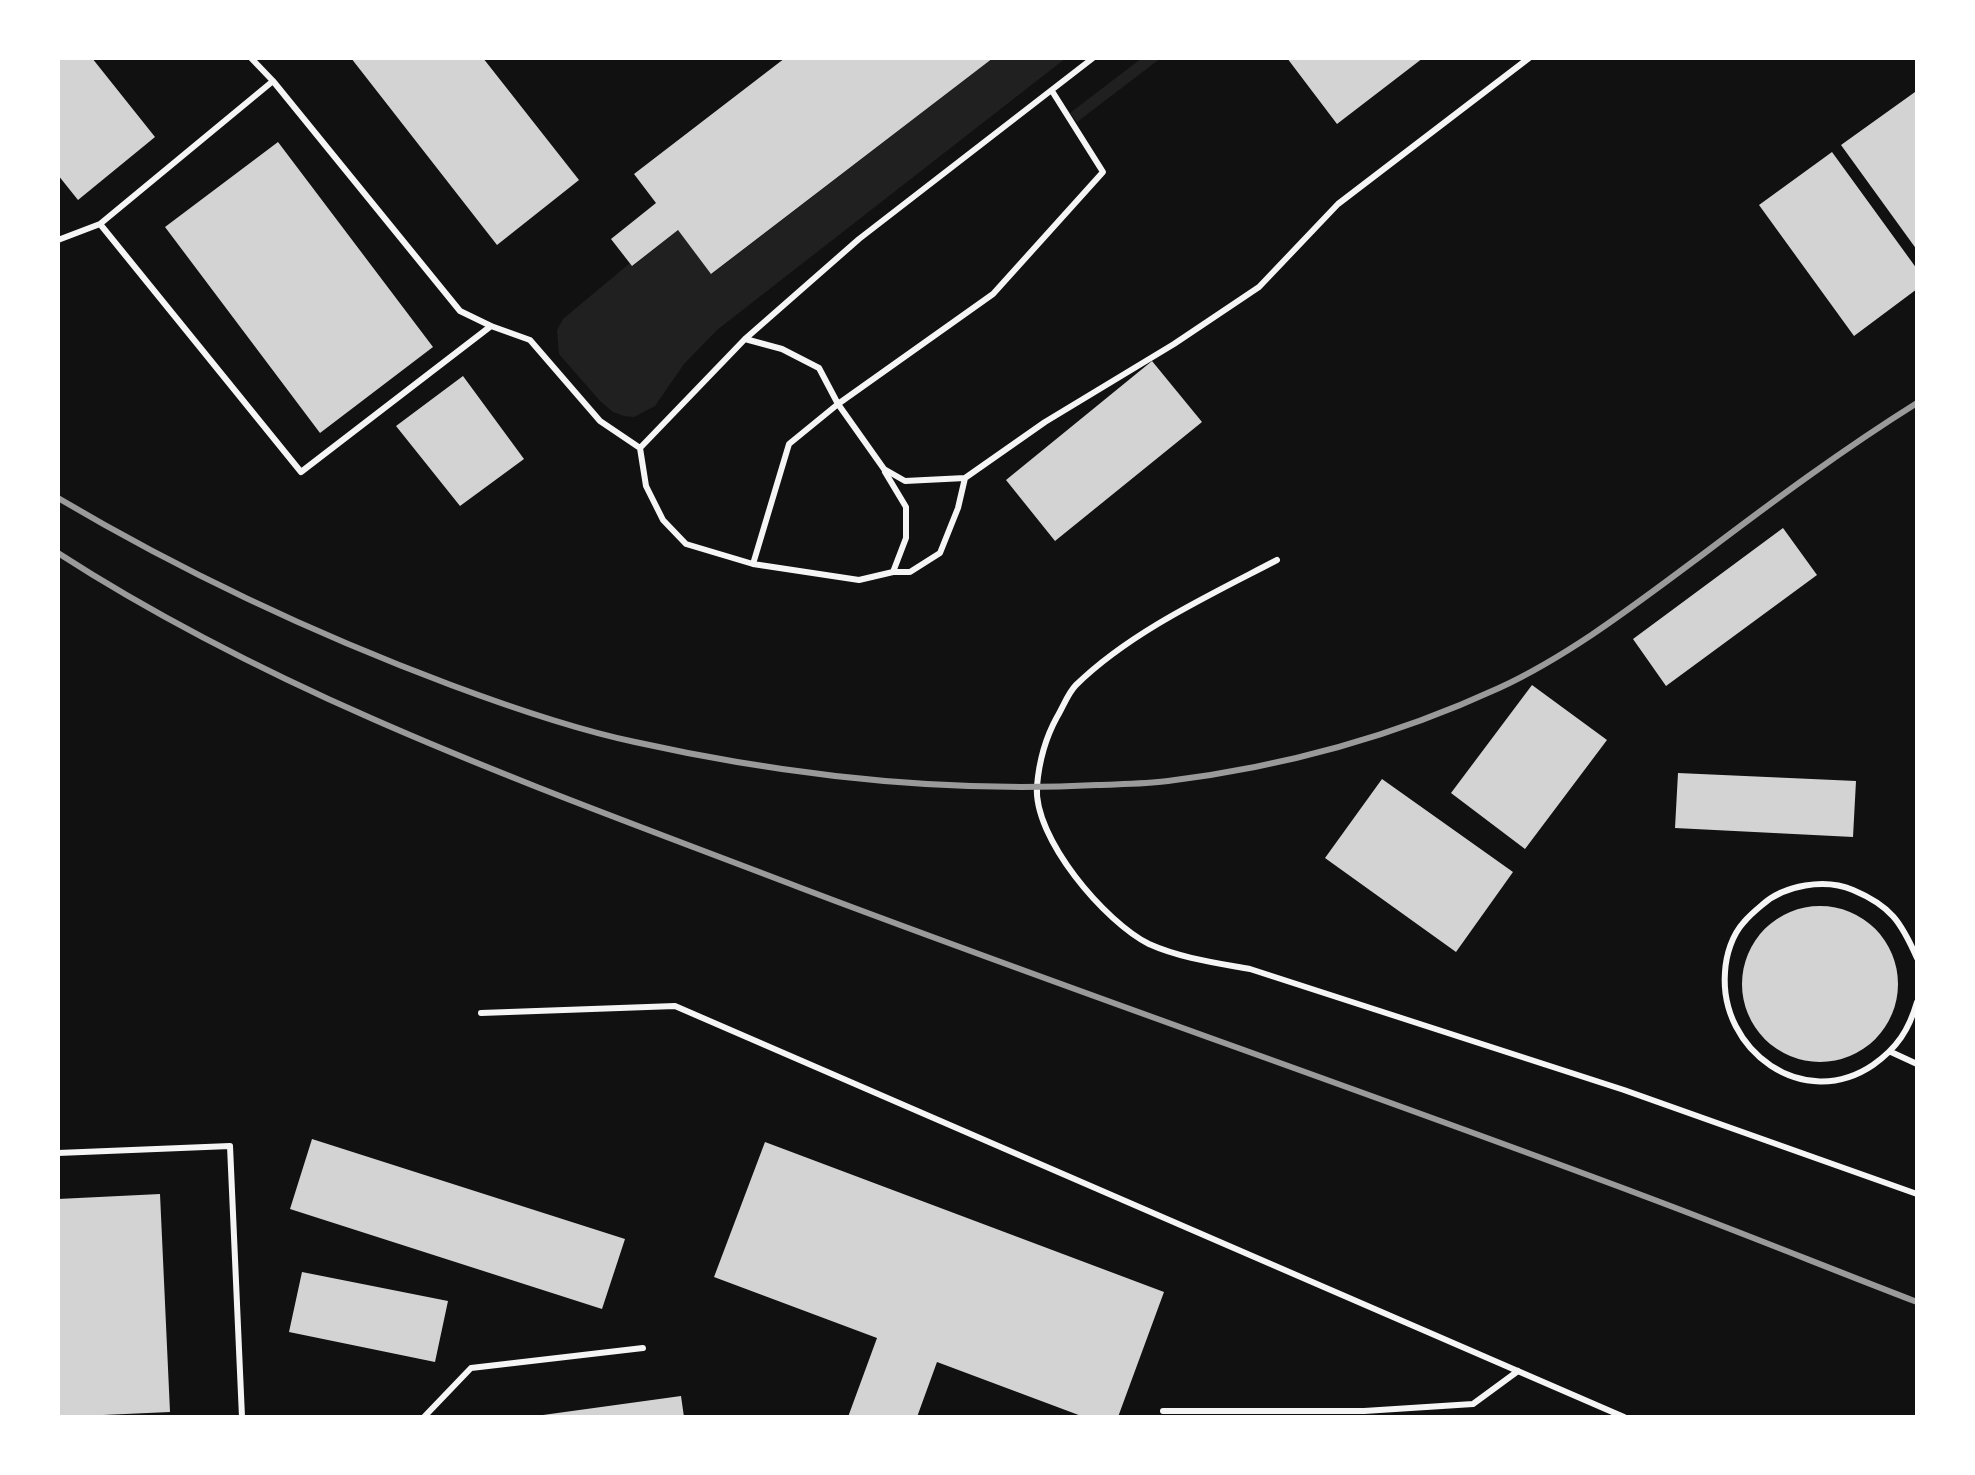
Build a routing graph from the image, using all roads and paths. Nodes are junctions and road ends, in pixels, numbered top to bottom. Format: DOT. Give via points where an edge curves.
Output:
graph roads {
  1 [pos="251,58"];
  2 [pos="1093,58"];
  3 [pos="1529,58"];
  4 [pos="273,81"];
  5 [pos="1052,91"];
  6 [pos="100,224"];
  7 [pos="58,240"];
  8 [pos="491,326"];
  9 [pos="745,339"];
  10 [pos="838,404"];
  11 [pos="640,448"];
  12 [pos="884,469"];
  13 [pos="965,478"];
  14 [pos="1277,560"];
  15 [pos="753,564"];
  16 [pos="893,572"];
  17 [pos="1917,958"];
  18 [pos="1917,1002"];
  19 [pos="481,1013"];
  20 [pos="1891,1052"];
  21 [pos="1917,1064"];
  22 [pos="58,1153"];
  23 [pos="1917,1194"];
  24 [pos="643,1348"];
  25 [pos="1518,1371"];
  26 [pos="1163,1411"];
  27 [pos="242,1417"];
  28 [pos="424,1417"];
  29 [pos="1624,1417"];
  1 -- 4 [label="lane"];
  2 -- 5 [label="lane"];
  3 -- 13 [label="lane" via="1338,204 1259,287"];
  4 -- 6 [label="lane"];
  4 -- 8 [label="lane" via="460,311"];
  5 -- 9 [label="lane" via="859,239"];
  5 -- 10 [label="lane" via="1103,172 993,294"];
  6 -- 7 [label="lane"];
  6 -- 8 [label="lane" via="301,472"];
  8 -- 11 [label="lane" via="530,340 600,421"];
  9 -- 10 [label="lane" via="782,349 819,368"];
  9 -- 11 [label="lane"];
  10 -- 12 [label="lane"];
  10 -- 15 [label="lane" via="789,444"];
  11 -- 15 [label="lane" via="646,486 663,520 686,544"];
  12 -- 13 [label="lane" via="905,481"];
  12 -- 16 [label="lane" via="906,507 906,538"];
  13 -- 16 [label="lane" via="940,553 910,572"];
  14 -- 23 [label="lane" via="1117,652 1073,687 1047,736 1036,789 1046,828 1079,883 1111,918 1149,944 1250,969 1579,1075"];
  15 -- 16 [label="lane" via="859,580"];
  17 -- 20 [label="lane" via="1902,925 1876,900 1842,886 1805,885 1770,897 1743,922 1726,955 1723,992 1734,1028 1756,1057 1788,1075 1825,1081 1861,1073"];
  18 -- 20 [label="lane" via="1911,1025"];
  19 -- 25 [label="lane" via="675,1006"];
  20 -- 21 [label="lane"];
  22 -- 27 [label="lane" via="230,1146"];
  24 -- 28 [label="lane" via="471,1368"];
  25 -- 26 [label="lane" via="1473,1404 1364,1411"];
  25 -- 29 [label="lane"];
}
